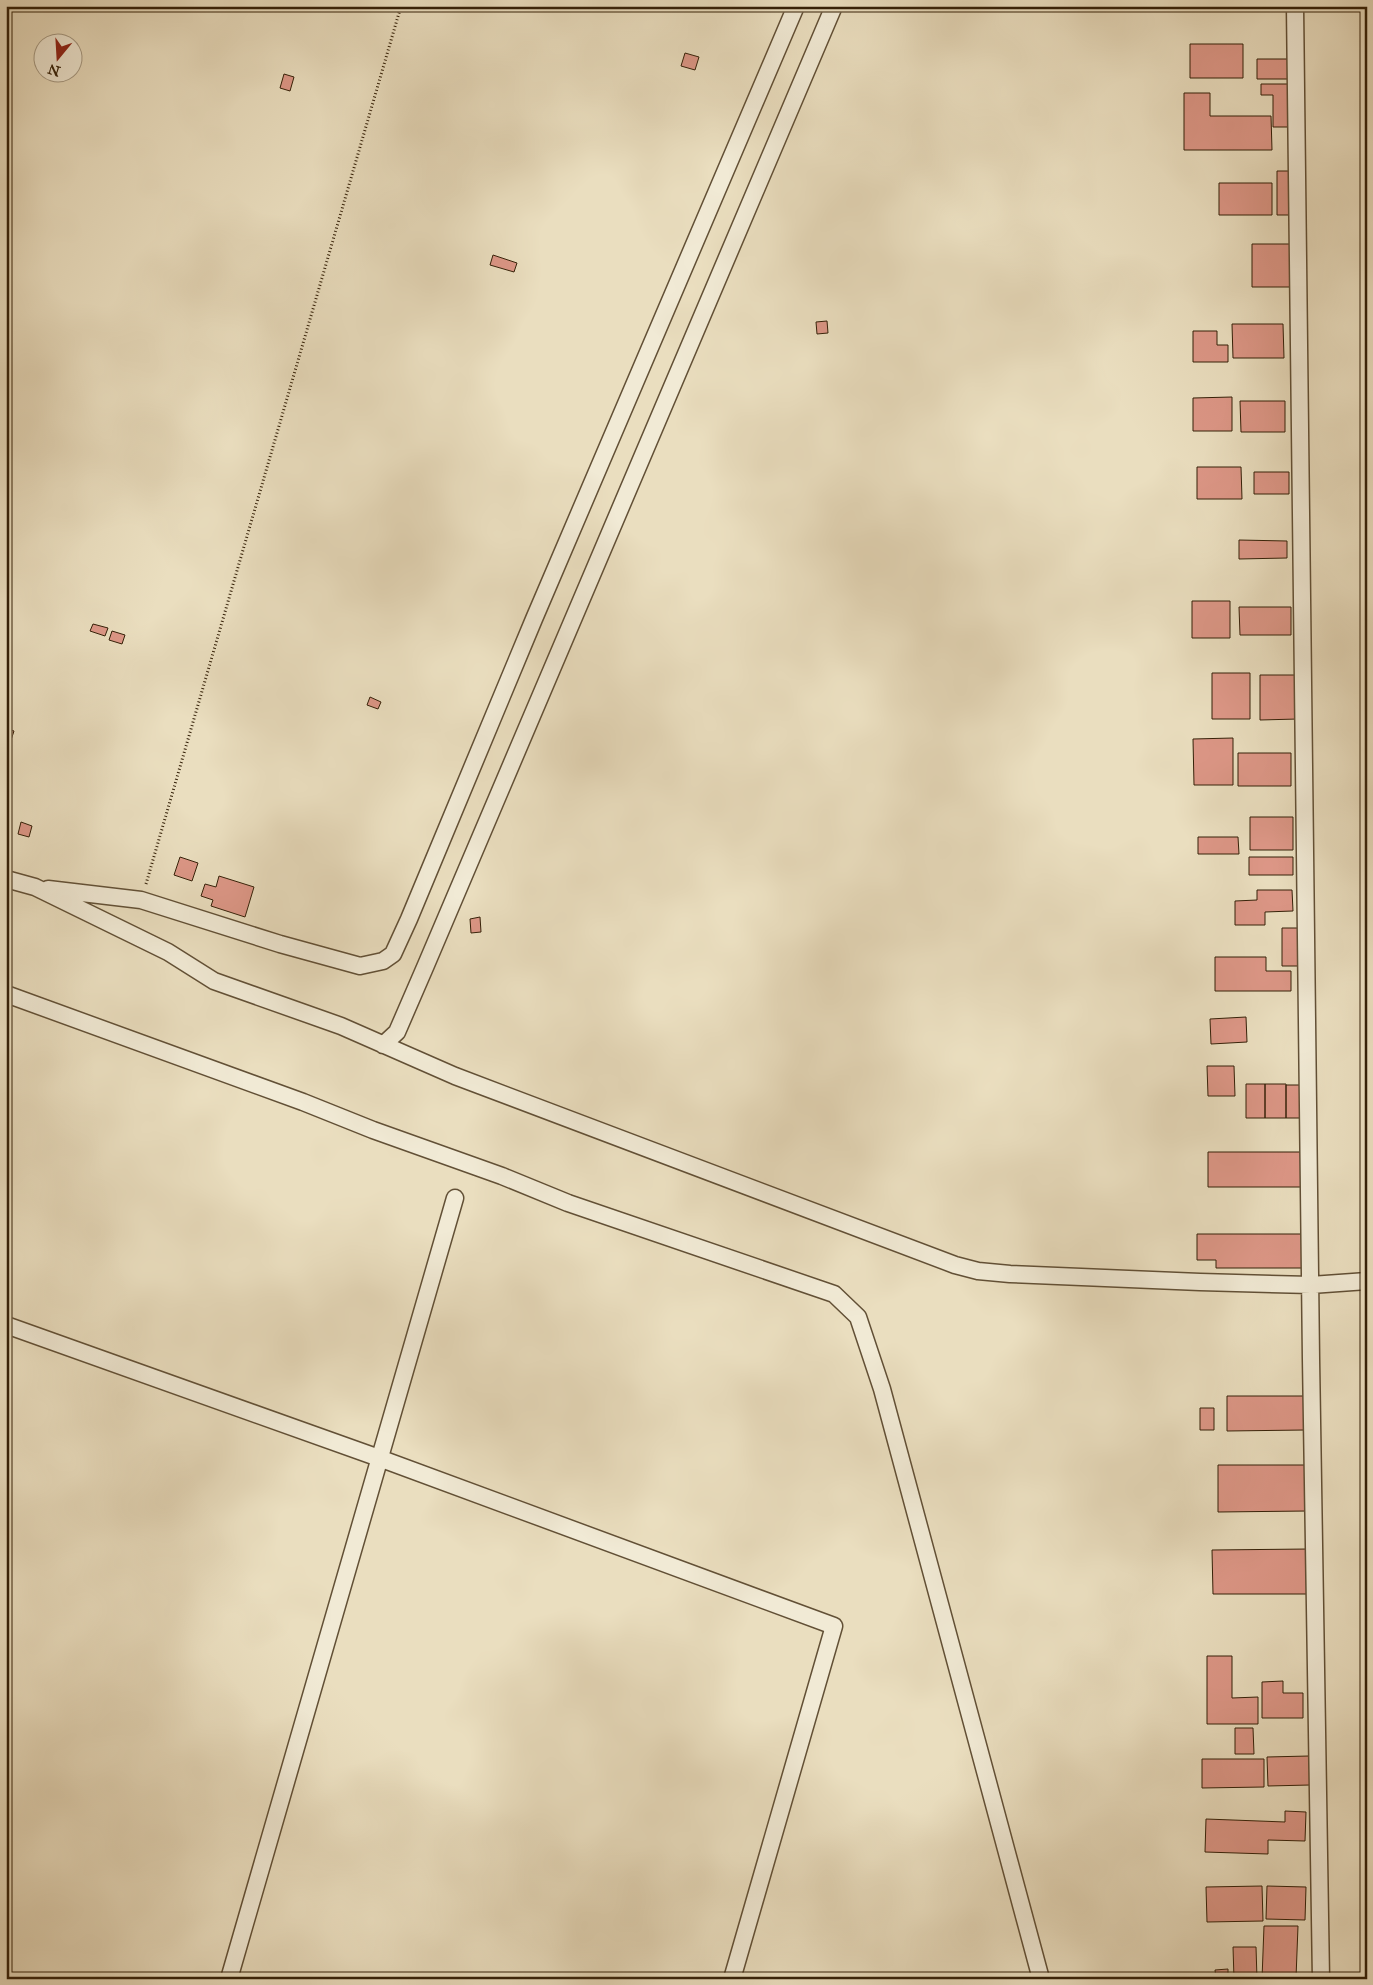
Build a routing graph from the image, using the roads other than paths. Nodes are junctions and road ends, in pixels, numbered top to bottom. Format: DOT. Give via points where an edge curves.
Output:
graph roads {
  1 [pos="796,6"];
  2 [pos="834,6"];
  3 [pos="1295,6"];
  4 [pos="6,879"];
  5 [pos="35,888"];
  6 [pos="6,994"];
  7 [pos="383,1046"];
  8 [pos="455,1198"];
  9 [pos="1367,1281"];
  10 [pos="1311,1285"];
  11 [pos="6,1325"];
  12 [pos="379,1458"];
  13 [pos="229,1979"];
  14 [pos="732,1979"];
  15 [pos="1041,1979"];
  16 [pos="1321,1979"];
  1 -- 5 [label="street" via="392,954 383,961 360,966 141,900"];
  2 -- 7 [label="street" via="397,1032"];
  3 -- 10 [label="street"];
  4 -- 5 [label="street"];
  5 -- 7 [label="street" via="168,952 214,981 341,1026"];
  6 -- 15 [label="street" via="568,1202 834,1294 858,1317 882,1389"];
  7 -- 10 [label="street" via="955,1266 1010,1274"];
  8 -- 12 [label="street"];
  9 -- 10 [label="street"];
  10 -- 16 [label="street"];
  11 -- 12 [label="street"];
  12 -- 13 [label="street"];
  12 -- 14 [label="street" via="834,1626"];
}
